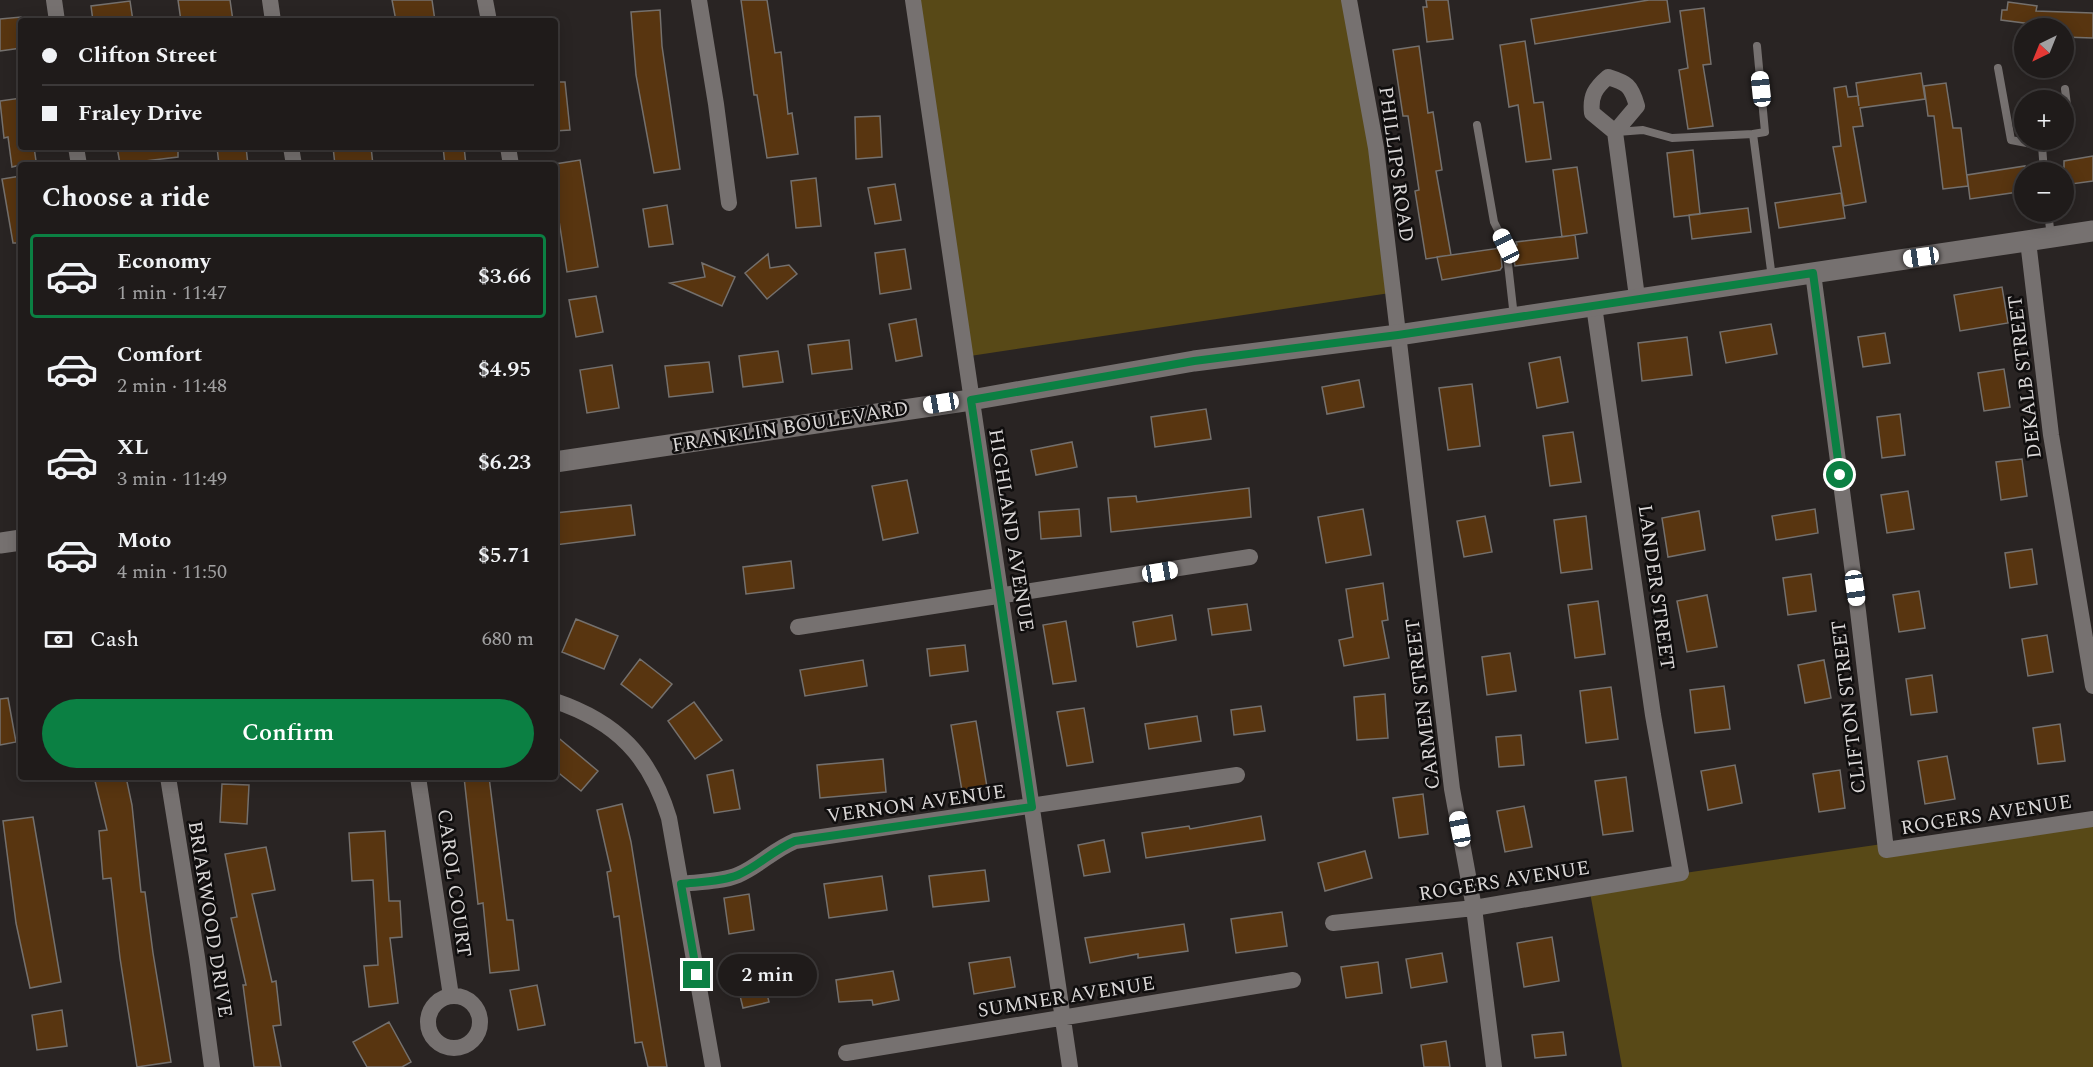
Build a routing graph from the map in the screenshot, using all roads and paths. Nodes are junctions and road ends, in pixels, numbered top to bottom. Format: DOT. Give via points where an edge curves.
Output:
graph roads {
  1 [pos="54,0"];
  2 [pos="270,0"];
  3 [pos="485,0"];
  4 [pos="699,0"];
  5 [pos="913,0"];
  6 [pos="1349,0"];
  7 [pos="57,18"];
  8 [pos="273,18"];
  9 [pos="488,18"];
  10 [pos="1757,45"];
  11 [pos="1998,68"];
  12 [pos="1477,125"];
  13 [pos="1616,132"];
  14 [pos="1753,134"];
  15 [pos="2014,141"];
  16 [pos="729,203"];
  17 [pos="2049,222"];
  18 [pos="2093,231"];
  19 [pos="2051,238"];
  20 [pos="2028,241"];
  21 [pos="1813,273"];
  22 [pos="1772,279"];
  23 [pos="1637,297"];
  24 [pos="1594,306"];
  25 [pos="1514,318"];
  26 [pos="1398,335"];
  27 [pos="971,400"];
  28 [pos="558,461"];
  29 [pos="18,540"];
  30 [pos="0,543"];
  31 [pos="1250,557"];
  32 [pos="1001,597"];
  33 [pos="798,627"];
  34 [pos="2093,686"];
  35 [pos="558,702"];
  36 [pos="1237,775"];
  37 [pos="168,780"];
  38 [pos="418,780"];
  39 [pos="1032,807"];
  40 [pos="2093,819"];
  41 [pos="1886,850"];
  42 [pos="1681,873"];
  43 [pos="681,884"];
  44 [pos="1474,908"];
  45 [pos="1333,923"];
  46 [pos="1293,980"];
  47 [pos="451,996"];
  48 [pos="1063,1018"];
  49 [pos="846,1053"];
  50 [pos="212,1067"];
  51 [pos="713,1067"];
  52 [pos="1070,1067"];
  53 [pos="1494,1067"];
  1 -- 7 [label="street"];
  2 -- 8 [label="street"];
  3 -- 9 [label="street"];
  4 -- 16 [label="street"];
  5 -- 27 [label="street, HIGHLAND AVENUE"];
  6 -- 26 [label="street, PHILLIPS ROAD" via="1376,148"];
  10 -- 14 [label="lane" via="1766,132"];
  11 -- 15 [label="lane"];
  12 -- 25 [label="lane" via="1494,222 1506,246"];
  13 -- 14 [label="lane" via="1643,130 1672,138"];
  13 -- 23 [label="street"];
  14 -- 22 [label="lane"];
  17 -- 19 [label="lane"];
  18 -- 19 [label="street, FRANKLIN BOULEVARD"];
  19 -- 20 [label="street, FRANKLIN BOULEVARD"];
  20 -- 21 [label="street, FRANKLIN BOULEVARD"];
  20 -- 34 [label="street, DEKALB STREET" via="2051,435"];
  21 -- 22 [label="street, FRANKLIN BOULEVARD"];
  21 -- 41 [label="street, CLIFTON STREET"];
  22 -- 23 [label="street, FRANKLIN BOULEVARD"];
  23 -- 24 [label="street, FRANKLIN BOULEVARD"];
  24 -- 25 [label="street, FRANKLIN BOULEVARD"];
  24 -- 42 [label="street, LANDER STREET" via="1653,715"];
  25 -- 26 [label="street, FRANKLIN BOULEVARD"];
  26 -- 27 [label="street, FRANKLIN BOULEVARD" via="1194,361"];
  26 -- 44 [label="street, CARMEN STREET" via="1452,789"];
  27 -- 28 [label="street, FRANKLIN BOULEVARD"];
  27 -- 32 [label="street, HIGHLAND AVENUE"];
  29 -- 30 [label="street"];
  31 -- 32 [label="street"];
  32 -- 33 [label="street"];
  32 -- 39 [label="street, HIGHLAND AVENUE"];
  35 -- 43 [label="street" via="615,729 642,758 660,789 669,818"];
  36 -- 39 [label="street, VERNON AVENUE"];
  37 -- 50 [label="street, BRIARWOOD DRIVE"];
  38 -- 47 [label="street, CAROL COURT"];
  39 -- 43 [label="street, VERNON AVENUE" via="795,841 776,848 735,877"];
  39 -- 48 [label="street, HIGHLAND AVENUE"];
  40 -- 41 [label="street, ROGERS AVENUE"];
  42 -- 44 [label="street, ROGERS AVENUE"];
  43 -- 51 [label="street"];
  44 -- 45 [label="street, ROGERS AVENUE"];
  44 -- 53 [label="street, CARMEN STREET"];
  46 -- 48 [label="street, SUMNER AVENUE"];
  48 -- 49 [label="street, SUMNER AVENUE"];
  48 -- 52 [label="street, HIGHLAND AVENUE"];
}
